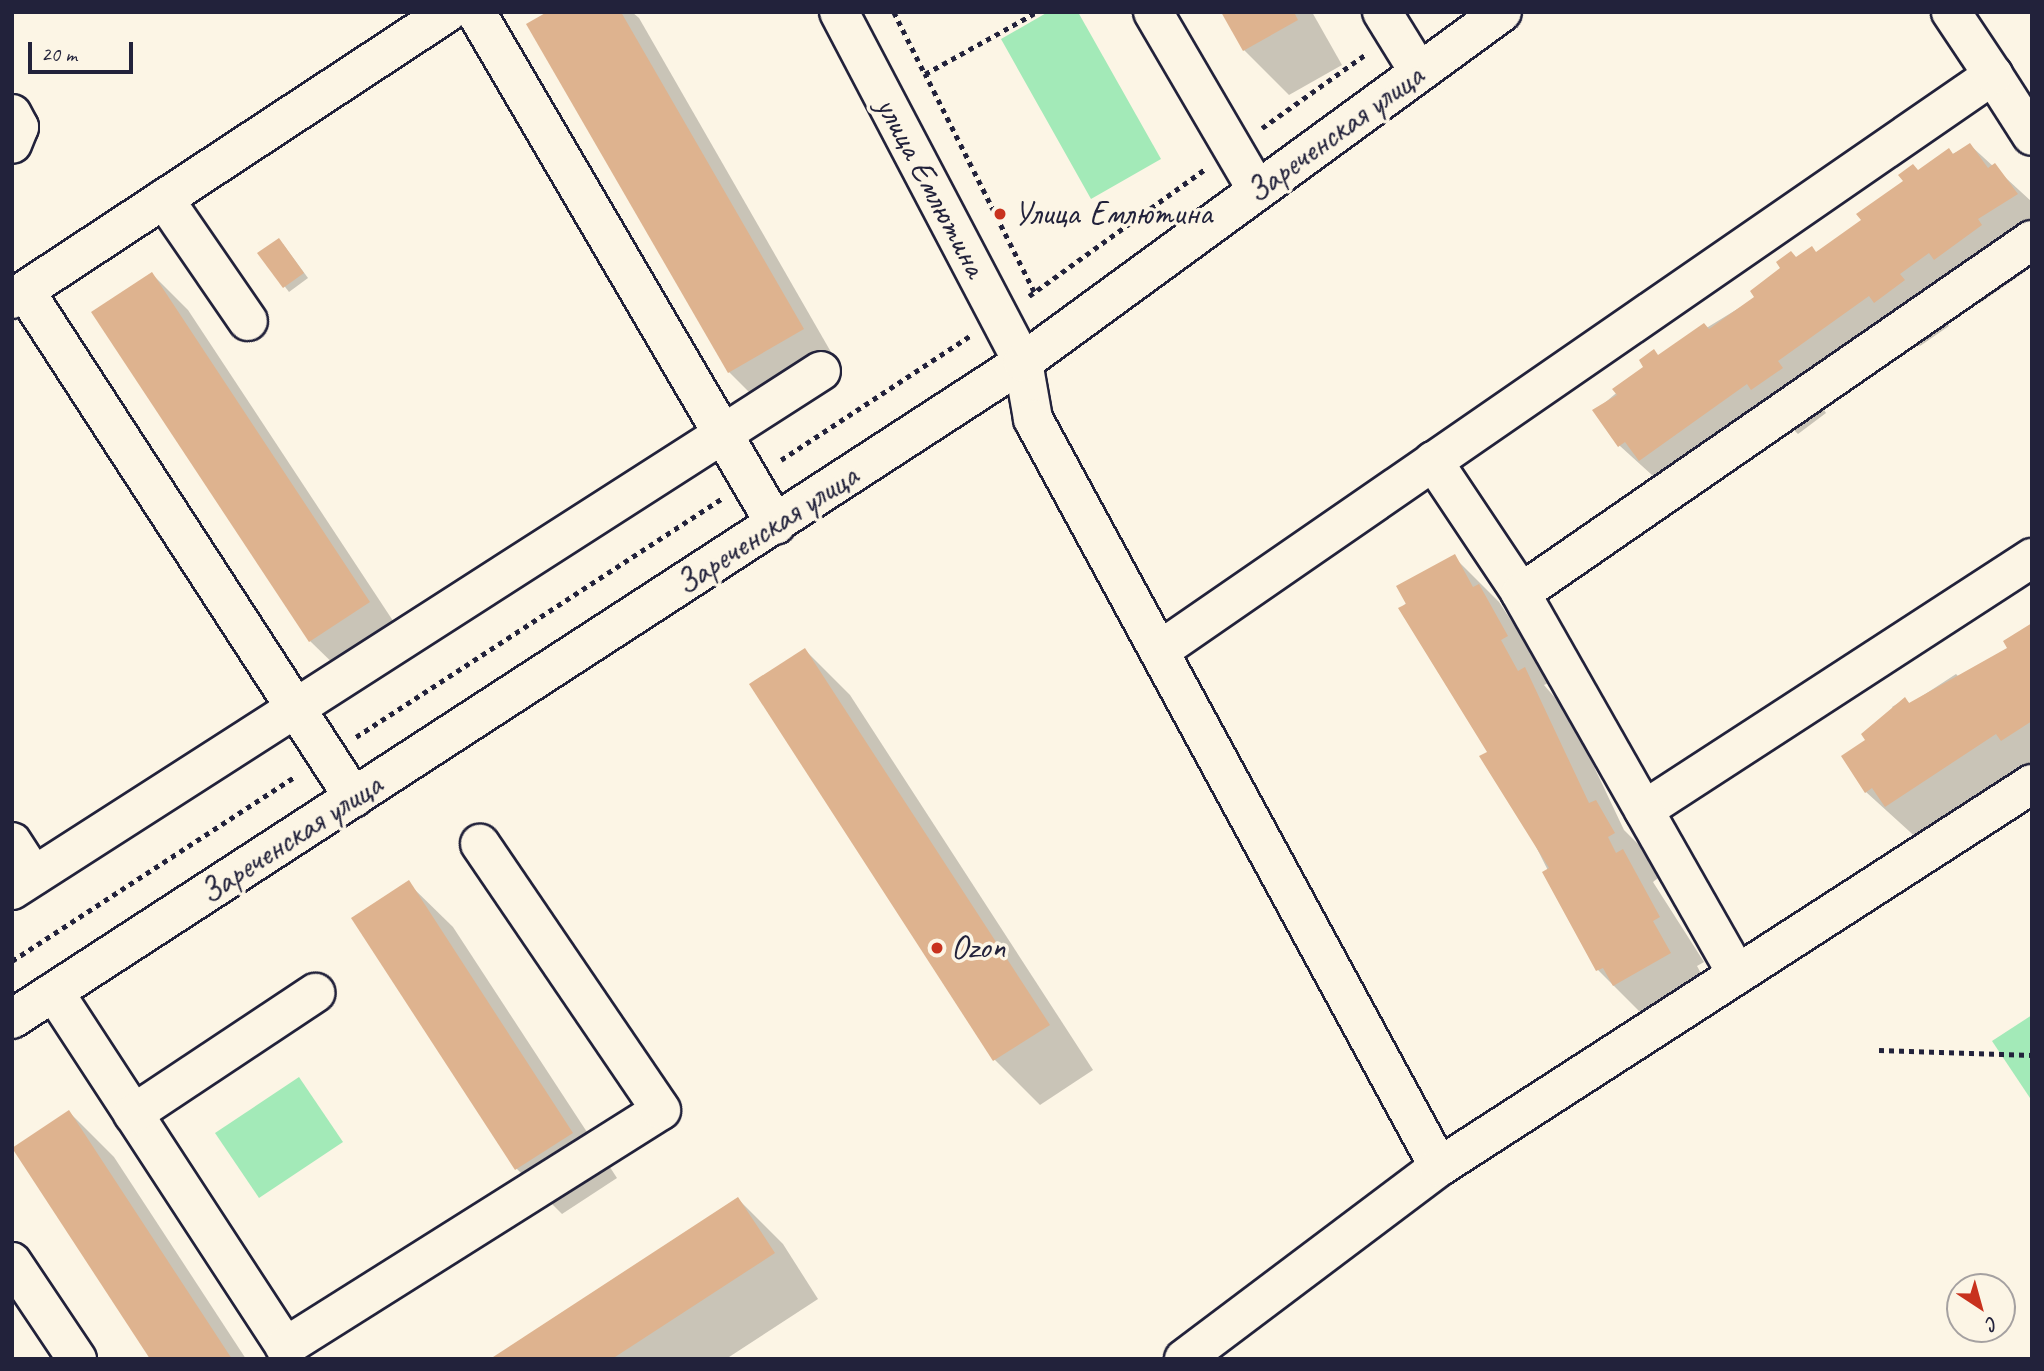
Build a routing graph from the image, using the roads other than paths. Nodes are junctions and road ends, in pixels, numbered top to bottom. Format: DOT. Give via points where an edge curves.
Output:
graph roads {
  1 [pos="448,12"];
  2 [pos="475,12"];
  3 [pos="839,12"];
  4 [pos="1153,12"];
  5 [pos="1382,12"];
  6 [pos="1502,12"];
  7 [pos="1951,12"];
  8 [pos="1419,72"];
  9 [pos="1993,75"];
  10 [pos="12,114"];
  11 [pos="2032,136"];
  12 [pos="12,144"];
  13 [pos="1257,190"];
  14 [pos="164,199"];
  15 [pos="2032,240"];
  16 [pos="19,295"];
  17 [pos="248,321"];
  18 [pos="1023,362"];
  19 [pos="821,371"];
  20 [pos="723,433"];
  21 [pos="1433,461"];
  22 [pos="776,525"];
  23 [pos="2032,558"];
  24 [pos="1521,593"];
  25 [pos="1159,651"];
  26 [pos="296,707"];
  27 [pos="2032,784"];
  28 [pos="355,798"];
  29 [pos="1644,810"];
  30 [pos="12,842"];
  31 [pos="480,844"];
  32 [pos="23,883"];
  33 [pos="1737,974"];
  34 [pos="54,992"];
  35 [pos="315,993"];
  36 [pos="12,1019"];
  37 [pos="133,1114"];
  38 [pos="1439,1167"];
  39 [pos="12,1262"];
  40 [pos="77,1359"];
  41 [pos="1184,1359"];
  1 -- 14 [label="street"];
  2 -- 20 [label="street"];
  3 -- 18 [label="street, улица Емлютина"];
  4 -- 13 [label="street"];
  5 -- 8 [label="street"];
  6 -- 8 [label="street, Зареченская улица"];
  7 -- 9 [label="street"];
  8 -- 13 [label="street, Зареченская улица"];
  9 -- 11 [label="street"];
  9 -- 21 [label="street"];
  10 -- 12 [label="street" via="19,127"];
  13 -- 18 [label="street, Зареченская улица"];
  14 -- 16 [label="street"];
  14 -- 17 [label="street"];
  15 -- 24 [label="street"];
  16 -- 26 [label="street"];
  18 -- 22 [label="street, Зареченская улица"];
  18 -- 25 [label="street, улица Емлютина" via="1032,419"];
  19 -- 20 [label="street"];
  20 -- 22 [label="street"];
  20 -- 26 [label="street"];
  21 -- 24 [label="street"];
  21 -- 25 [label="street"];
  22 -- 28 [label="street, Зареченская улица"];
  23 -- 29 [label="street"];
  24 -- 29 [label="street"];
  25 -- 38 [label="street, улица Емлютина"];
  26 -- 28 [label="street"];
  26 -- 32 [label="street"];
  27 -- 33 [label="street"];
  28 -- 34 [label="street, Зареченская улица"];
  29 -- 33 [label="street"];
  30 -- 32 [label="street"];
  31 -- 37 [label="street" via="661,1111 285,1347"];
  33 -- 38 [label="street"];
  34 -- 36 [label="street, Зареченская улица"];
  34 -- 37 [label="street"];
  35 -- 37 [label="street"];
  38 -- 41 [label="street"];
  39 -- 40 [label="street"];
}
